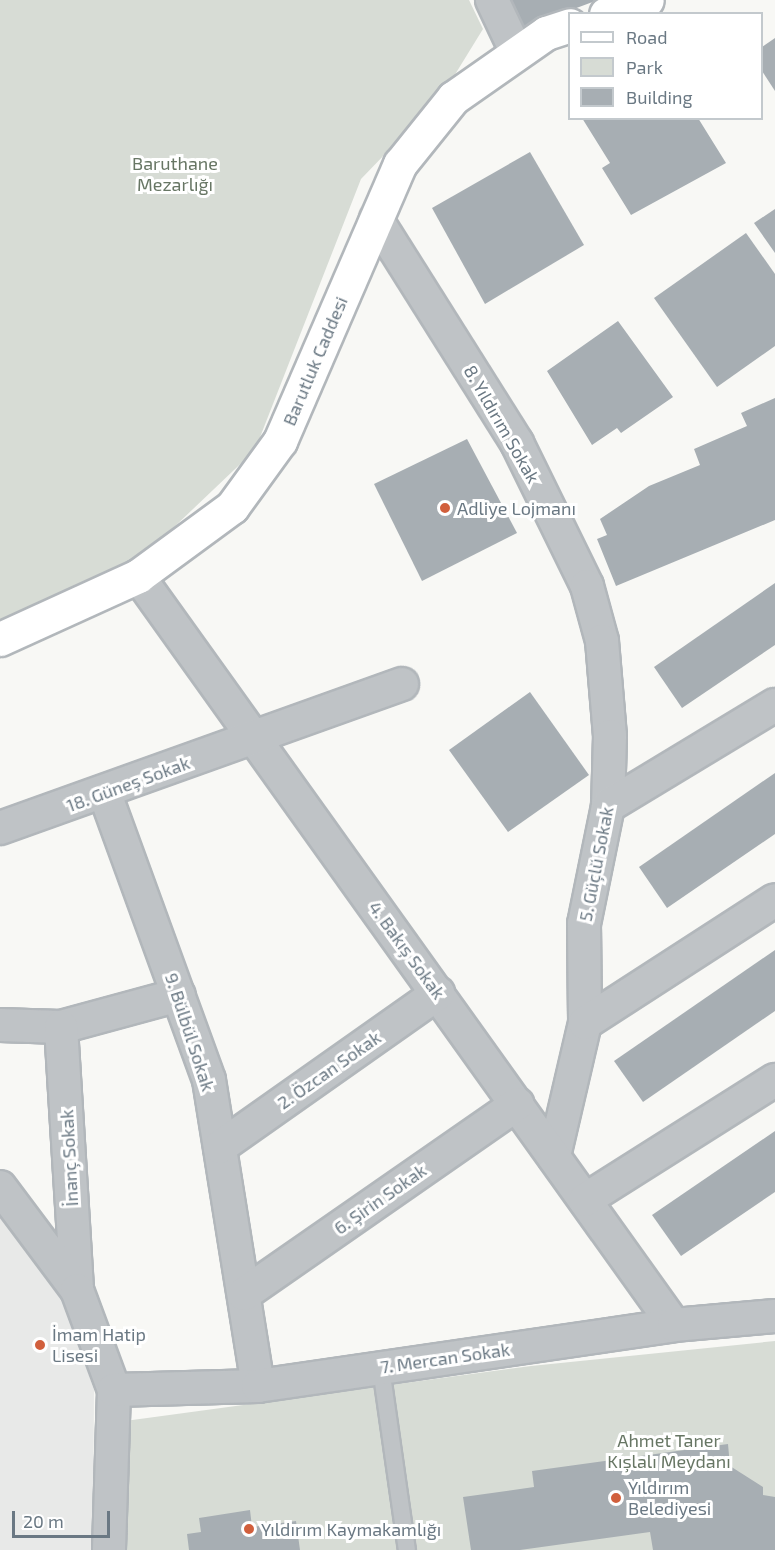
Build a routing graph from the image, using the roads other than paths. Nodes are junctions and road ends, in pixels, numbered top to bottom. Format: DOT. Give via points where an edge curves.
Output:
graph roads {
  1 [pos="492,0"];
  2 [pos="647,0"];
  3 [pos="612,12"];
  4 [pos="568,26"];
  5 [pos="518,53"];
  6 [pos="376,219"];
  7 [pos="138,576"];
  8 [pos="0,639"];
  9 [pos="602,640"];
  10 [pos="402,684"];
  11 [pos="775,705"];
  12 [pos="256,738"];
  13 [pos="105,794"];
  14 [pos="608,806"];
  15 [pos="0,828"];
  16 [pos="775,900"];
  17 [pos="438,993"];
  18 [pos="179,995"];
  19 [pos="585,1023"];
  20 [pos="0,1024"];
  21 [pos="62,1027"];
  22 [pos="775,1080"];
  23 [pos="517,1104"];
  24 [pos="220,1148"];
  25 [pos="554,1156"];
  26 [pos="0,1187"];
  27 [pos="585,1200"];
  28 [pos="77,1290"];
  29 [pos="244,1294"];
  30 [pos="775,1316"];
  31 [pos="674,1325"];
  32 [pos="381,1368"];
  33 [pos="258,1386"];
  34 [pos="114,1390"];
  35 [pos="109,1550"];
  36 [pos="407,1550"];
  1 -- 5 [label="street"];
  2 -- 3 [label="main road"];
  4 -- 5 [label="main road, Barutluk Caddesi"];
  5 -- 6 [label="main road, Barutluk Caddesi" via="453,98 400,164"];
  6 -- 7 [label="main road, Barutluk Caddesi" via="280,441 232,507"];
  6 -- 9 [label="street, 8. Yıldırım Sokak" via="517,443 587,586"];
  7 -- 8 [label="main road, Barutluk Caddesi"];
  7 -- 12 [label="street, 4. Bakış Sokak"];
  9 -- 14 [label="street, 5. Güçlü Sokak" via="610,736"];
  10 -- 12 [label="street, 18. Güneş Sokak"];
  11 -- 14 [label="street"];
  12 -- 13 [label="street, 18. Güneş Sokak"];
  12 -- 17 [label="street, 4. Bakış Sokak"];
  13 -- 15 [label="street, 18. Güneş Sokak"];
  13 -- 18 [label="street, 9. Bülbül Sokak"];
  14 -- 19 [label="street, 5. Güçlü Sokak" via="584,924"];
  16 -- 19 [label="street"];
  17 -- 23 [label="street, 4. Bakış Sokak"];
  17 -- 24 [label="street, 2. Özcan Sokak"];
  18 -- 21 [label="street"];
  18 -- 24 [label="street, 9. Bülbül Sokak" via="209,1080"];
  19 -- 25 [label="street, 5. Güçlü Sokak"];
  20 -- 21 [label="street"];
  21 -- 28 [label="street, İnanç Sokak"];
  22 -- 27 [label="street"];
  23 -- 25 [label="street, 4. Bakış Sokak"];
  23 -- 29 [label="street, 6. Şirin Sokak"];
  24 -- 29 [label="street, 9. Bülbül Sokak"];
  25 -- 27 [label="street, 4. Bakış Sokak"];
  26 -- 28 [label="street"];
  27 -- 31 [label="street, 4. Bakış Sokak"];
  28 -- 34 [label="street"];
  29 -- 33 [label="street, 9. Bülbül Sokak"];
  30 -- 31 [label="street, 7. Mercan Sokak"];
  31 -- 32 [label="street, 7. Mercan Sokak"];
  32 -- 33 [label="street, 7. Mercan Sokak"];
  32 -- 36 [label="lane"];
  33 -- 34 [label="street, 7. Mercan Sokak"];
  34 -- 35 [label="street"];
}
